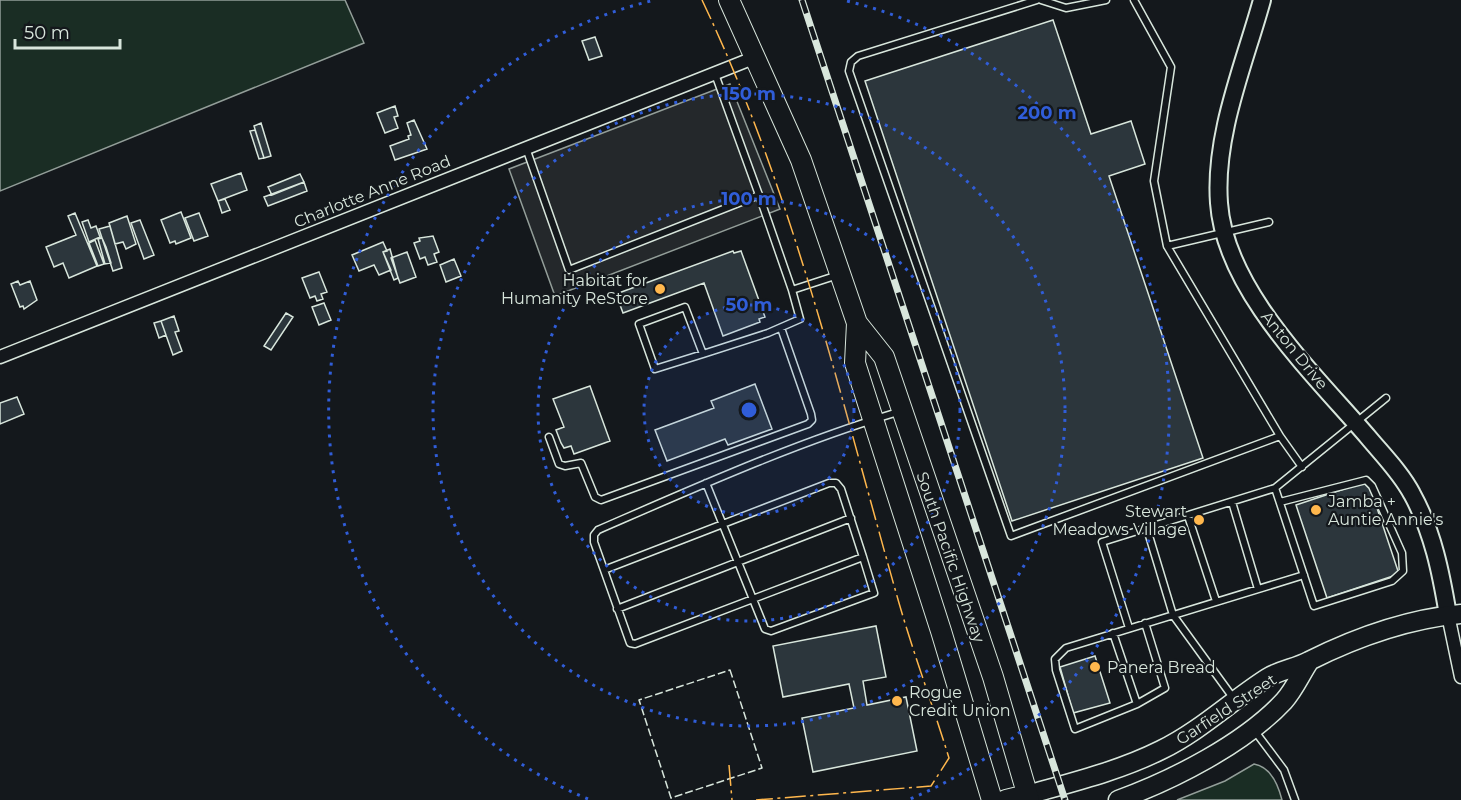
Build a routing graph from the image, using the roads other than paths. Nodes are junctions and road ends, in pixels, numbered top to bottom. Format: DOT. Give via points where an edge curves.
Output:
graph roads {
  1 [pos="729,0"];
  2 [pos="1039,0"];
  3 [pos="1106,0"];
  4 [pos="1134,0"];
  5 [pos="1262,0"];
  6 [pos="756,57"];
  7 [pos="715,74"];
  8 [pos="526,148"];
  9 [pos="759,195"];
  10 [pos="1269,222"];
  11 [pos="1225,232"];
  12 [pos="1167,246"];
  13 [pos="842,274"];
  14 [pos="792,290"];
  15 [pos="857,323"];
  16 [pos="781,328"];
  17 [pos="703,354"];
  18 [pos="0,357"];
  19 [pos="1386,398"];
  20 [pos="902,411"];
  21 [pos="873,420"];
  22 [pos="1356,423"];
  23 [pos="1280,436"];
  24 [pos="549,437"];
  25 [pos="1302,467"];
  26 [pos="706,483"];
  27 [pos="1275,488"];
  28 [pos="1232,501"];
  29 [pos="1280,502"];
  30 [pos="1188,516"];
  31 [pos="851,518"];
  32 [pos="723,524"];
  33 [pos="1147,529"];
  34 [pos="863,557"];
  35 [pos="738,562"];
  36 [pos="604,570"];
  37 [pos="1304,575"];
  38 [pos="1258,589"];
  39 [pos="753,599"];
  40 [pos="1216,601"];
  41 [pos="617,609"];
  42 [pos="1173,615"];
  43 [pos="1454,615"];
  44 [pos="1145,623"];
  45 [pos="1129,628"];
  46 [pos="1113,633"];
  47 [pos="1309,662"];
  48 [pos="1461,677"];
  49 [pos="1236,702"];
  50 [pos="1137,704"];
  51 [pos="1252,728"];
  52 [pos="1028,797"];
  53 [pos="992,800"];
  54 [pos="1006,800"];
  55 [pos="1118,800"];
  56 [pos="1295,800"];
  1 -- 6 [label="main road, South Pacific Highway"];
  2 -- 3 [label="lane" via="1066,8"];
  2 -- 23 [label="lane" via="858,56 849,71 1011,536"];
  4 -- 12 [label="lane" via="1171,67 1154,182"];
  5 -- 11 [label="street, Anton Drive" via="1219,158 1219,206"];
  6 -- 7 [label="street, Charlotte Anne Road"];
  6 -- 13 [label="main road, South Pacific Highway" via="801,160"];
  7 -- 8 [label="street, Charlotte Anne Road"];
  7 -- 9 [label="lane"];
  8 -- 9 [label="lane" via="569,270"];
  8 -- 18 [label="street, Charlotte Anne Road"];
  9 -- 14 [label="lane"];
  10 -- 11 [label="lane"];
  11 -- 12 [label="lane"];
  11 -- 22 [label="street, Anton Drive" via="1251,294"];
  12 -- 23 [label="lane"];
  13 -- 14 [label="lane"];
  13 -- 15 [label="main road, South Pacific Highway"];
  14 -- 16 [label="lane" via="800,319"];
  15 -- 20 [label="main road, South Pacific Highway" via="884,357"];
  15 -- 21 [label="main road, South Pacific Highway" via="855,363"];
  16 -- 17 [label="lane"];
  16 -- 24 [label="lane" via="811,414 808,424 601,500 594,497 581,463 559,464"];
  17 -- 17 [label="lane" via="685,307 639,324 655,369"];
  19 -- 22 [label="lane"];
  20 -- 21 [label="lane"];
  20 -- 52 [label="main road, South Pacific Highway" via="993,677"];
  21 -- 26 [label="lane" via="826,434"];
  21 -- 53 [label="main road, South Pacific Highway"];
  22 -- 25 [label="lane"];
  22 -- 43 [label="street, Anton Drive" via="1411,492"];
  23 -- 25 [label="lane"];
  25 -- 27 [label="lane"];
  26 -- 32 [label="lane"];
  26 -- 36 [label="lane" via="598,530 594,542"];
  27 -- 28 [label="lane"];
  27 -- 29 [label="lane"];
  28 -- 30 [label="lane"];
  28 -- 38 [label="lane"];
  29 -- 37 [label="lane"];
  29 -- 37 [label="lane" via="1366,480 1402,553 1403,571 1392,581 1314,606"];
  30 -- 33 [label="lane"];
  30 -- 40 [label="lane"];
  31 -- 32 [label="lane" via="841,489 837,483 829,483"];
  31 -- 34 [label="lane"];
  31 -- 35 [label="lane"];
  32 -- 35 [label="lane"];
  32 -- 36 [label="lane"];
  33 -- 42 [label="lane"];
  33 -- 45 [label="lane" via="1102,542"];
  34 -- 39 [label="lane"];
  34 -- 39 [label="lane" via="874,593 869,597 771,631 762,626"];
  35 -- 39 [label="lane"];
  35 -- 41 [label="lane"];
  36 -- 41 [label="lane"];
  37 -- 38 [label="lane"];
  38 -- 40 [label="lane"];
  39 -- 41 [label="lane" via="635,644 627,638"];
  40 -- 42 [label="lane"];
  42 -- 44 [label="lane"];
  42 -- 49 [label="lane"];
  43 -- 47 [label="main road, Garfield Street" via="1377,631 1327,650"];
  43 -- 48 [label="street, Anton Drive"];
  44 -- 45 [label="lane"];
  44 -- 50 [label="lane" via="1165,688"];
  45 -- 46 [label="lane"];
  46 -- 50 [label="lane"];
  46 -- 50 [label="lane" via="1066,648 1055,658 1075,729"];
  47 -- 49 [label="main road, Garfield Street" via="1268,677"];
  47 -- 51 [label="main road, Garfield Street" via="1285,700"];
  49 -- 52 [label="main road, Garfield Street" via="1201,728 1143,758"];
  51 -- 55 [label="main road, Garfield Street" via="1173,778"];
  51 -- 56 [label="lane" via="1284,770"];
  52 -- 54 [label="main road, Garfield Street"];
}
